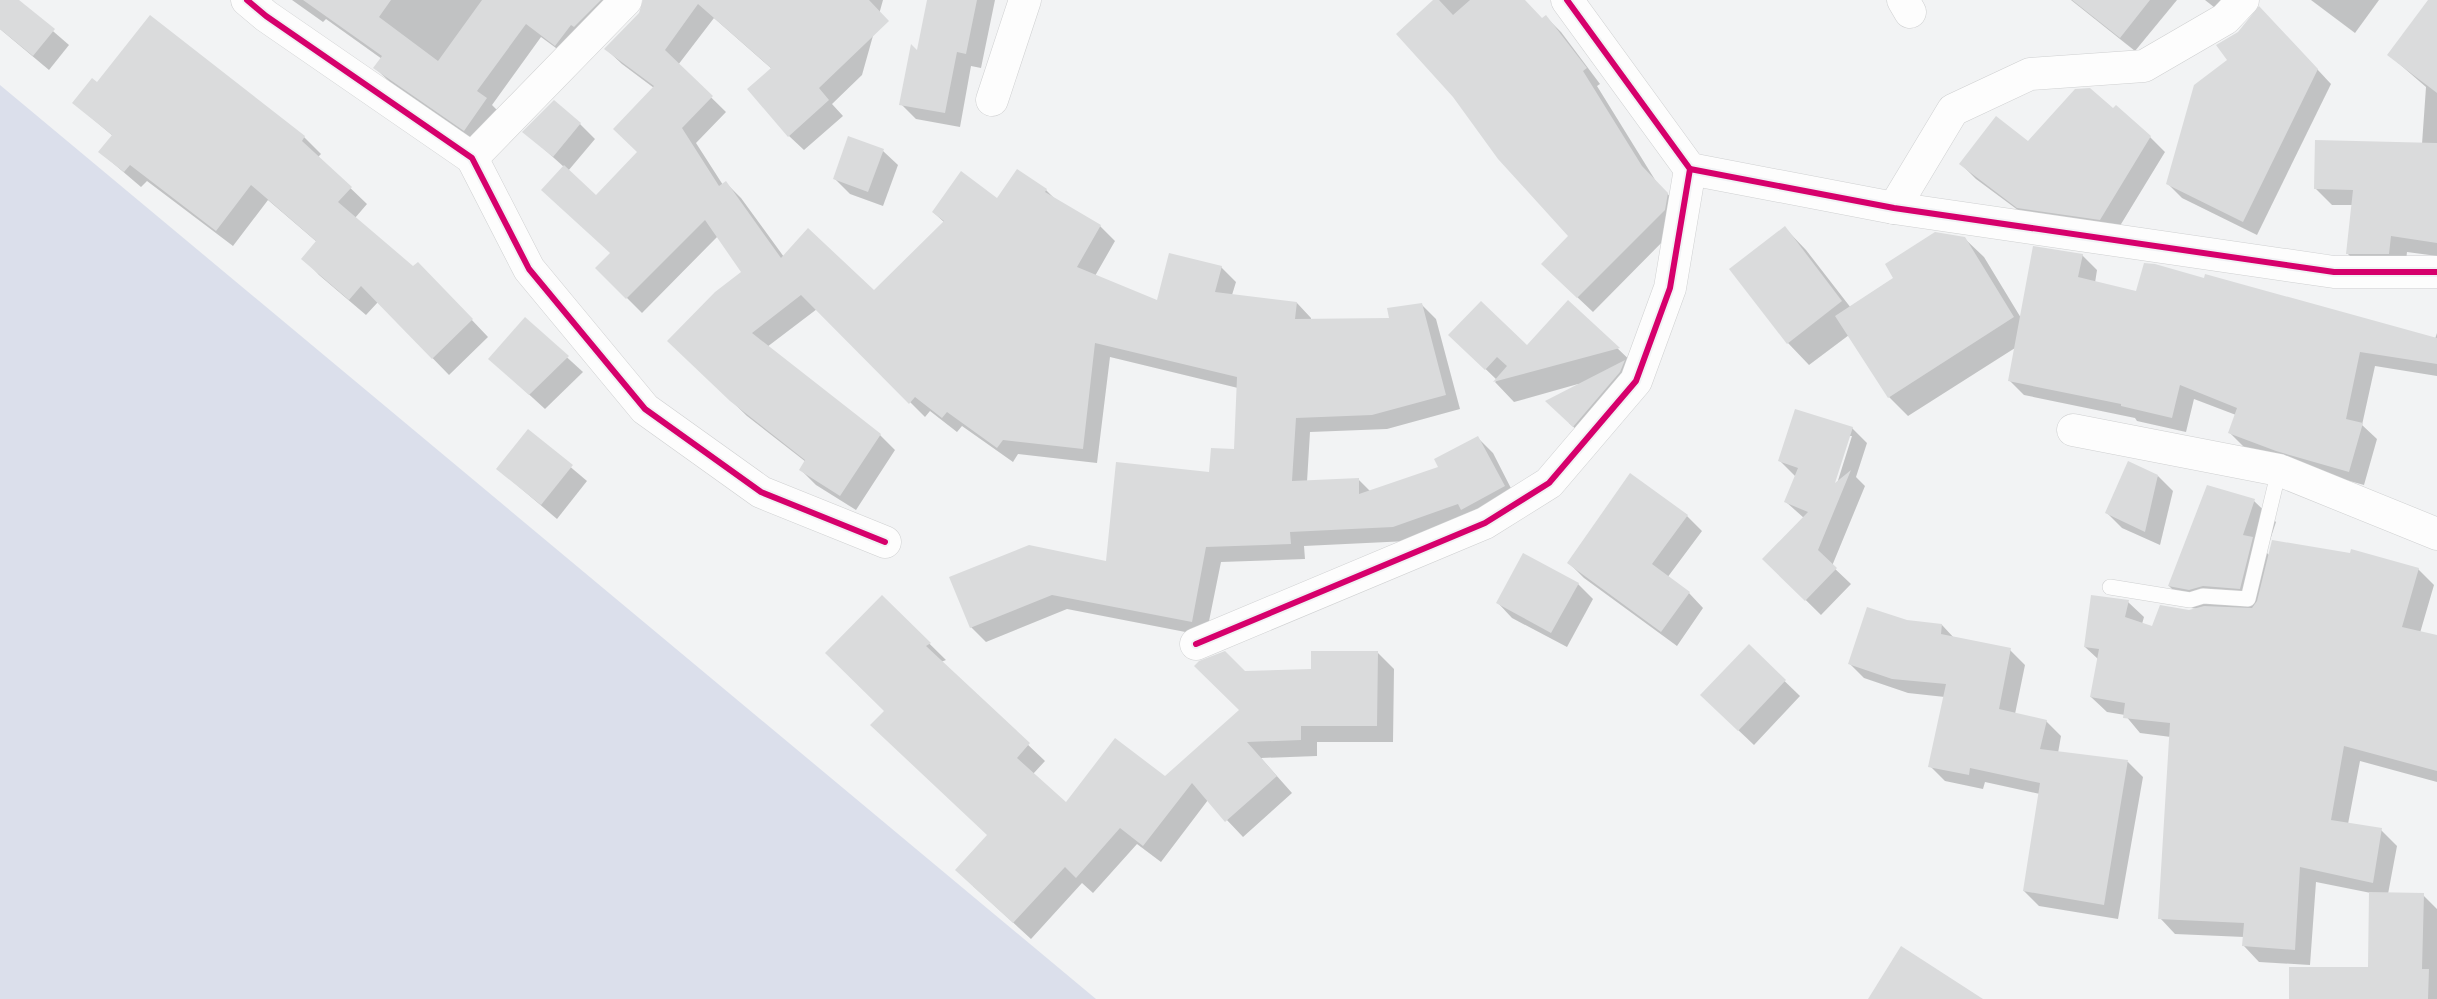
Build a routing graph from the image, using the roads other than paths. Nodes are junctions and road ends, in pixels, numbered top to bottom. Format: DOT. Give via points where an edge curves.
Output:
graph roads {
  1 [pos="247,0"];
  2 [pos="626,0"];
  3 [pos="1024,0"];
  4 [pos="1568,0"];
  5 [pos="2243,0"];
  6 [pos="992,100"];
  7 [pos="472,158"];
  8 [pos="1690,169"];
  9 [pos="1894,208"];
  10 [pos="2437,272"];
  11 [pos="2073,430"];
  12 [pos="2279,470"];
  13 [pos="2437,534"];
  14 [pos="885,542"];
  15 [pos="2110,587"];
  16 [pos="1196,644"];
  1 -- 7 [label="street"];
  2 -- 7 [label="street"];
  3 -- 6 [label="street"];
  4 -- 8 [label="street"];
  5 -- 9 [label="street" via="2225,19 2144,66 2030,74 1953,110"];
  7 -- 14 [label="street" via="529,269 645,409 760,492"];
  8 -- 9 [label="street"];
  8 -- 16 [label="street" via="1670,288 1636,381 1549,483 1485,524"];
  9 -- 10 [label="street" via="2334,272"];
  11 -- 12 [label="street"];
  12 -- 13 [label="street"];
  12 -- 15 [label="lane" via="2248,599 2203,596 2190,600"];
}
